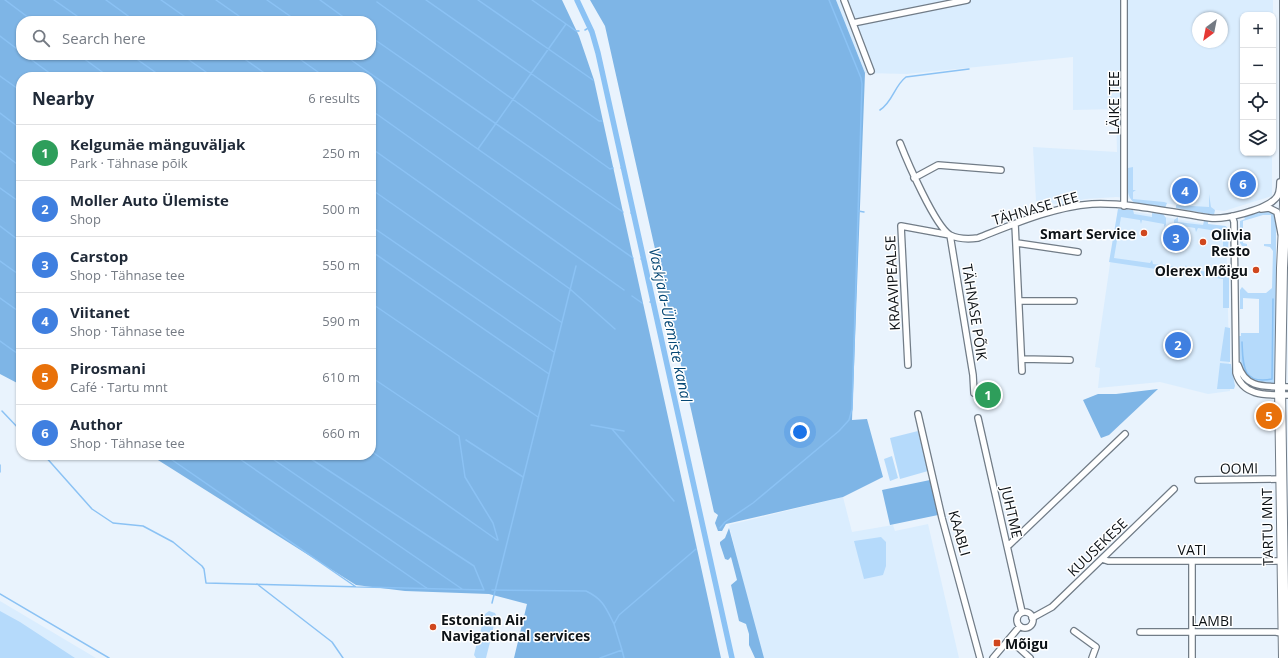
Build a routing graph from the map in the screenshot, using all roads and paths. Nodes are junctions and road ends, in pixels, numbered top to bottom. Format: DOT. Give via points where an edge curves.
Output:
graph roads {
  1 [pos="844,0"];
  2 [pos="967,0"];
  3 [pos="1124,0"];
  4 [pos="1285,0"];
  5 [pos="853,23"];
  6 [pos="871,71"];
  7 [pos="900,142"];
  8 [pos="1285,159"];
  9 [pos="1001,170"];
  10 [pos="914,178"];
  11 [pos="1124,206"];
  12 [pos="1257,209"];
  13 [pos="1232,216"];
  14 [pos="1015,224"];
  15 [pos="950,235"];
  16 [pos="1283,237"];
  17 [pos="1017,243"];
  18 [pos="1078,252"];
  19 [pos="1019,301"];
  20 [pos="1074,301"];
  21 [pos="1022,359"];
  22 [pos="1236,359"];
  23 [pos="1070,360"];
  24 [pos="908,365"];
  25 [pos="1022,371"];
  26 [pos="1284,391"];
  27 [pos="974,393"];
  28 [pos="918,414"];
  29 [pos="978,418"];
  30 [pos="1125,434"];
  31 [pos="1281,479"];
  32 [pos="1198,480"];
  33 [pos="1174,489"];
  34 [pos="1008,546"];
  35 [pos="1102,559"];
  36 [pos="1192,561"];
  37 [pos="1282,561"];
  38 [pos="1022,612"];
  39 [pos="1032,618"];
  40 [pos="1020,626"];
  41 [pos="1074,631"];
  42 [pos="1140,632"];
  43 [pos="1192,632"];
  44 [pos="1286,634"];
  45 [pos="1009,639"];
  46 [pos="980,658"];
  47 [pos="994,658"];
  48 [pos="1030,658"];
  49 [pos="1092,658"];
  50 [pos="1192,658"];
  51 [pos="1284,658"];
  1 -- 5 [label="street"];
  2 -- 5 [label="street"];
  3 -- 11 [label="street, LÄIKE TEE"];
  4 -- 8 [label="highway, TARTU MNT"];
  5 -- 6 [label="street"];
  7 -- 10 [label="street"];
  8 -- 12 [label="street" via="1281,168 1277,197"];
  8 -- 16 [label="highway, TARTU MNT"];
  9 -- 10 [label="street" via="938,165"];
  10 -- 15 [label="street"];
  11 -- 13 [label="street, TÄHNASE TEE" via="1214,219"];
  11 -- 14 [label="street, TÄHNASE TEE" via="1093,204 1069,207"];
  12 -- 13 [label="street, TÄHNASE TEE"];
  12 -- 16 [label="street" via="1269,208 1277,212"];
  13 -- 22 [label="street"];
  14 -- 15 [label="street, TÄHNASE TEE" via="972,239"];
  14 -- 17 [label="street"];
  15 -- 24 [label="street, KRAAVIPEALSE" via="901,226"];
  15 -- 27 [label="street, TÄHNASE PÕIK"];
  16 -- 26 [label="highway, TARTU MNT"];
  17 -- 18 [label="street"];
  17 -- 19 [label="street"];
  19 -- 20 [label="street"];
  19 -- 21 [label="street"];
  21 -- 23 [label="street"];
  21 -- 25 [label="street"];
  22 -- 26 [label="street" via="1240,372 1250,383"];
  22 -- 26 [label="street" via="1236,373 1242,386 1254,393"];
  26 -- 31 [label="highway, TARTU MNT"];
  28 -- 46 [label="street, KAABLI" via="943,521"];
  29 -- 34 [label="street, JUHTME"];
  30 -- 34 [label="street"];
  31 -- 32 [label="street, OOMI"];
  31 -- 37 [label="highway, TARTU MNT"];
  33 -- 35 [label="street, KUUSEKESE"];
  34 -- 38 [label="street, JUHTME"];
  35 -- 36 [label="street, VATI"];
  35 -- 39 [label="street, KUUSEKESE" via="1052,607"];
  36 -- 37 [label="street, VATI"];
  36 -- 43 [label="street"];
  37 -- 44 [label="highway, TARTU MNT"];
  38 -- 39 [label="street" via="1029,613"];
  38 -- 40 [label="street, JUHTME" via="1017,617"];
  39 -- 40 [label="street" via="1029,627"];
  40 -- 45 [label="street"];
  41 -- 49 [label="street" via="1096,647"];
  42 -- 43 [label="street, LAMBI"];
  43 -- 44 [label="street, LAMBI"];
  43 -- 50 [label="street"];
  44 -- 51 [label="highway, TARTU MNT"];
  45 -- 47 [label="street"];
  45 -- 48 [label="street"];
}
